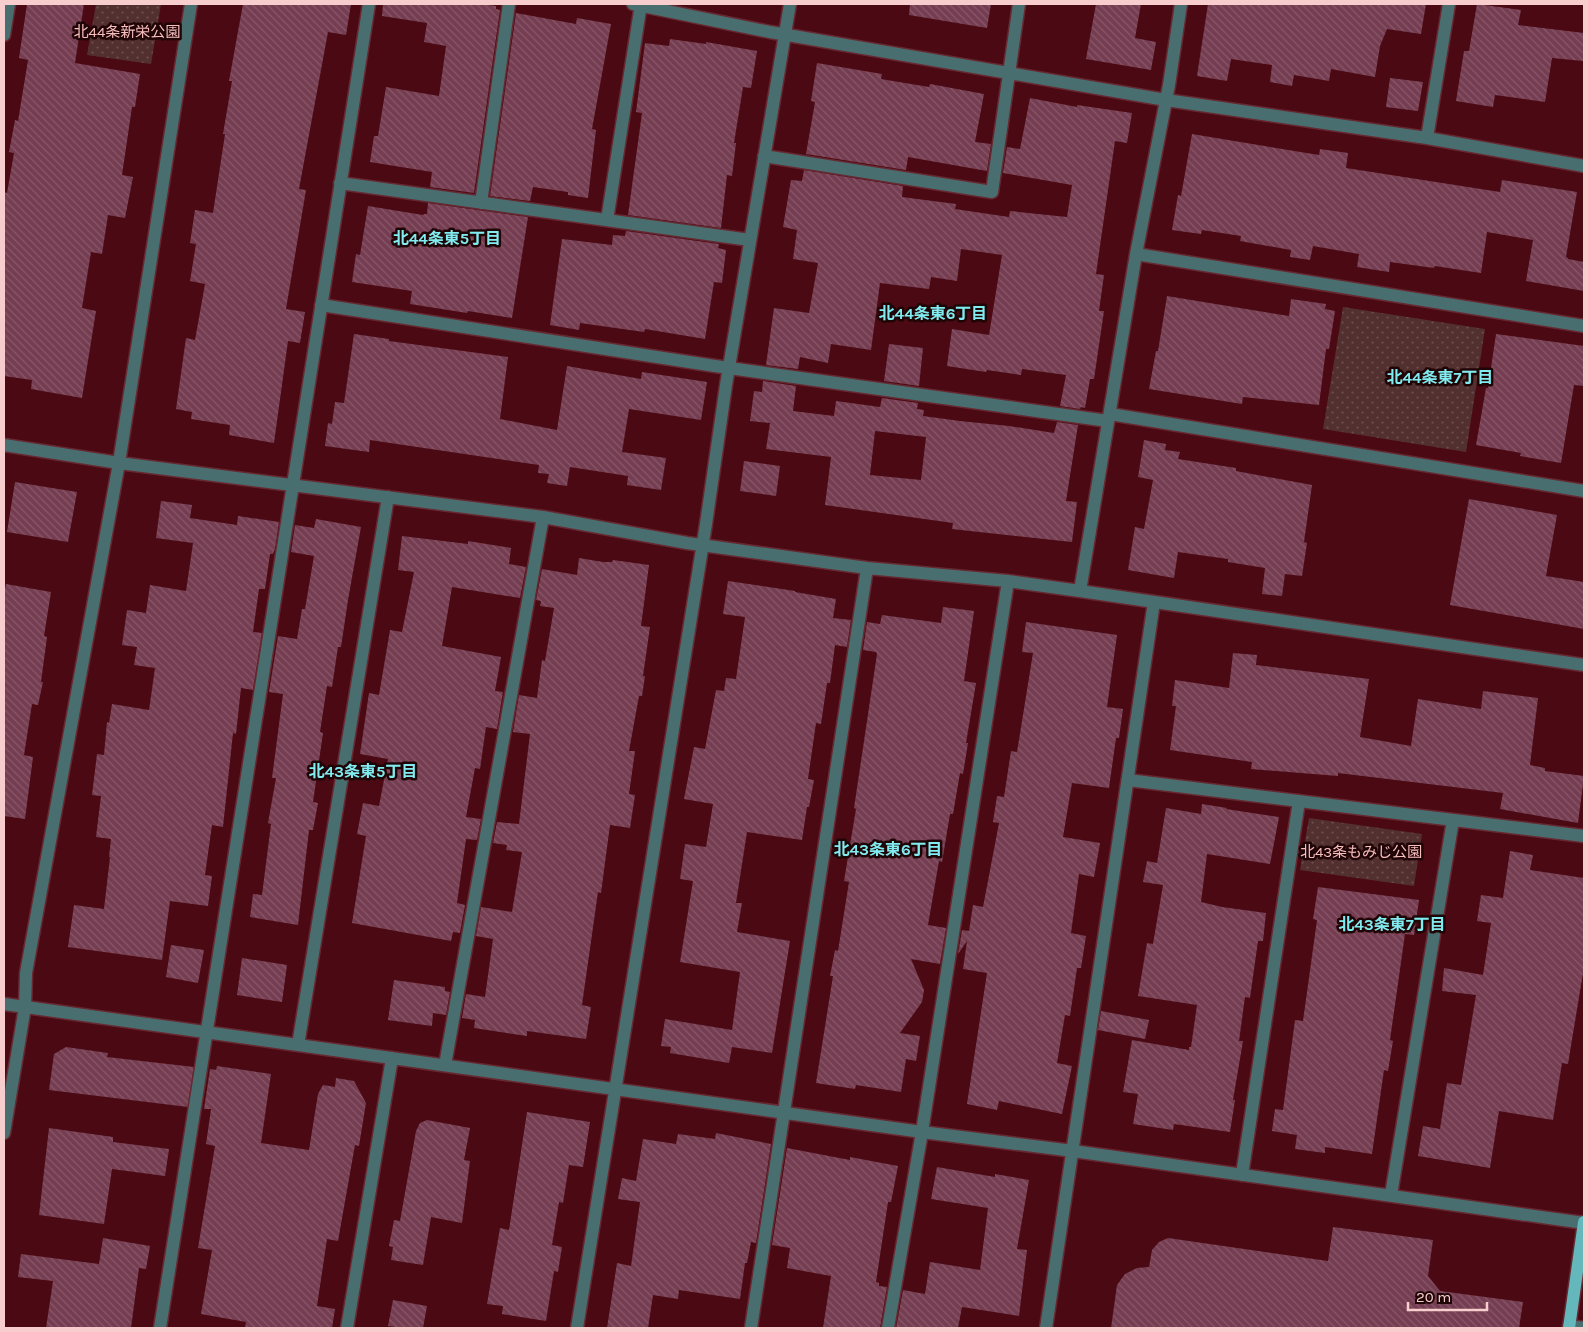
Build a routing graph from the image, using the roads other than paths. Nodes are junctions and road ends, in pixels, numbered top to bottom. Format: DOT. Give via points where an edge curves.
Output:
graph roads {
  1 [pos="8,4"];
  2 [pos="191,4"];
  3 [pos="369,4"];
  4 [pos="509,4"];
  5 [pos="638,4"];
  6 [pos="790,4"];
  7 [pos="1019,4"];
  8 [pos="1181,4"];
  9 [pos="1449,4"];
  10 [pos="4,35"];
  11 [pos="786,35"];
  12 [pos="1010,74"];
  13 [pos="1166,100"];
  14 [pos="1427,138"];
  15 [pos="764,156"];
  16 [pos="1584,166"];
  17 [pos="340,182"];
  18 [pos="481,203"];
  19 [pos="607,220"];
  20 [pos="750,240"];
  21 [pos="1136,254"];
  22 [pos="321,305"];
  23 [pos="1584,326"];
  24 [pos="728,368"];
  25 [pos="1109,418"];
  26 [pos="4,445"];
  27 [pos="119,463"];
  28 [pos="293,484"];
  29 [pos="1584,491"];
  30 [pos="388,497"];
  31 [pos="543,517"];
  32 [pos="703,546"];
  33 [pos="867,568"];
  34 [pos="1008,581"];
  35 [pos="1080,591"];
  36 [pos="1154,602"];
  37 [pos="1584,665"];
  38 [pos="1128,780"];
  39 [pos="1299,801"];
  40 [pos="1453,820"];
  41 [pos="1584,836"];
  42 [pos="4,1004"];
  43 [pos="25,1007"];
  44 [pos="209,1032"];
  45 [pos="298,1045"];
  46 [pos="392,1058"];
  47 [pos="445,1065"];
  48 [pos="615,1088"];
  49 [pos="784,1112"];
  50 [pos="922,1132"];
  51 [pos="4,1133"];
  52 [pos="1073,1150"];
  53 [pos="1242,1175"];
  54 [pos="1391,1195"];
  55 [pos="1584,1222"];
  56 [pos="1569,1327"];
  57 [pos="160,1328"];
  58 [pos="347,1328"];
  59 [pos="577,1328"];
  60 [pos="751,1328"];
  61 [pos="888,1328"];
  62 [pos="1046,1328"];
  63 [pos="1584,1328"];
  1 -- 10 [label="street"];
  2 -- 27 [label="street"];
  3 -- 17 [label="street"];
  4 -- 18 [label="street"];
  5 -- 11 [label="street"];
  5 -- 19 [label="street"];
  6 -- 11 [label="street"];
  7 -- 12 [label="street"];
  8 -- 13 [label="street"];
  9 -- 14 [label="street"];
  11 -- 12 [label="street"];
  11 -- 15 [label="street"];
  12 -- 13 [label="street"];
  12 -- 15 [label="street" via="992,192"];
  13 -- 14 [label="street"];
  13 -- 21 [label="street"];
  14 -- 16 [label="street"];
  15 -- 20 [label="street"];
  17 -- 18 [label="street"];
  17 -- 22 [label="street"];
  18 -- 19 [label="street"];
  19 -- 20 [label="street"];
  20 -- 24 [label="street"];
  21 -- 23 [label="street"];
  21 -- 25 [label="street"];
  22 -- 24 [label="street"];
  22 -- 28 [label="street"];
  24 -- 25 [label="street"];
  24 -- 32 [label="street"];
  25 -- 29 [label="street"];
  25 -- 35 [label="street"];
  26 -- 27 [label="street"];
  27 -- 28 [label="street"];
  27 -- 43 [label="street" via="26,973"];
  28 -- 30 [label="street"];
  28 -- 44 [label="street"];
  30 -- 31 [label="street"];
  30 -- 45 [label="street"];
  31 -- 32 [label="street"];
  31 -- 47 [label="street"];
  32 -- 33 [label="street"];
  32 -- 48 [label="street"];
  33 -- 34 [label="street"];
  33 -- 49 [label="street"];
  34 -- 35 [label="street"];
  34 -- 50 [label="street"];
  35 -- 36 [label="street"];
  36 -- 37 [label="street"];
  36 -- 38 [label="street"];
  38 -- 39 [label="street"];
  38 -- 52 [label="street"];
  39 -- 40 [label="street"];
  39 -- 53 [label="street"];
  40 -- 41 [label="street"];
  40 -- 54 [label="street"];
  42 -- 43 [label="street"];
  43 -- 44 [label="street"];
  43 -- 51 [label="street"];
  44 -- 45 [label="street"];
  44 -- 57 [label="street"];
  45 -- 46 [label="street"];
  46 -- 47 [label="street"];
  46 -- 58 [label="street"];
  47 -- 48 [label="street"];
  48 -- 49 [label="street"];
  48 -- 59 [label="street"];
  49 -- 50 [label="street"];
  49 -- 60 [label="street"];
  50 -- 52 [label="street"];
  50 -- 61 [label="street"];
  52 -- 53 [label="street"];
  52 -- 62 [label="street"];
  53 -- 54 [label="street"];
  54 -- 55 [label="street"];
  55 -- 56 [label="main road"];
  56 -- 63 [label="street"];
}
